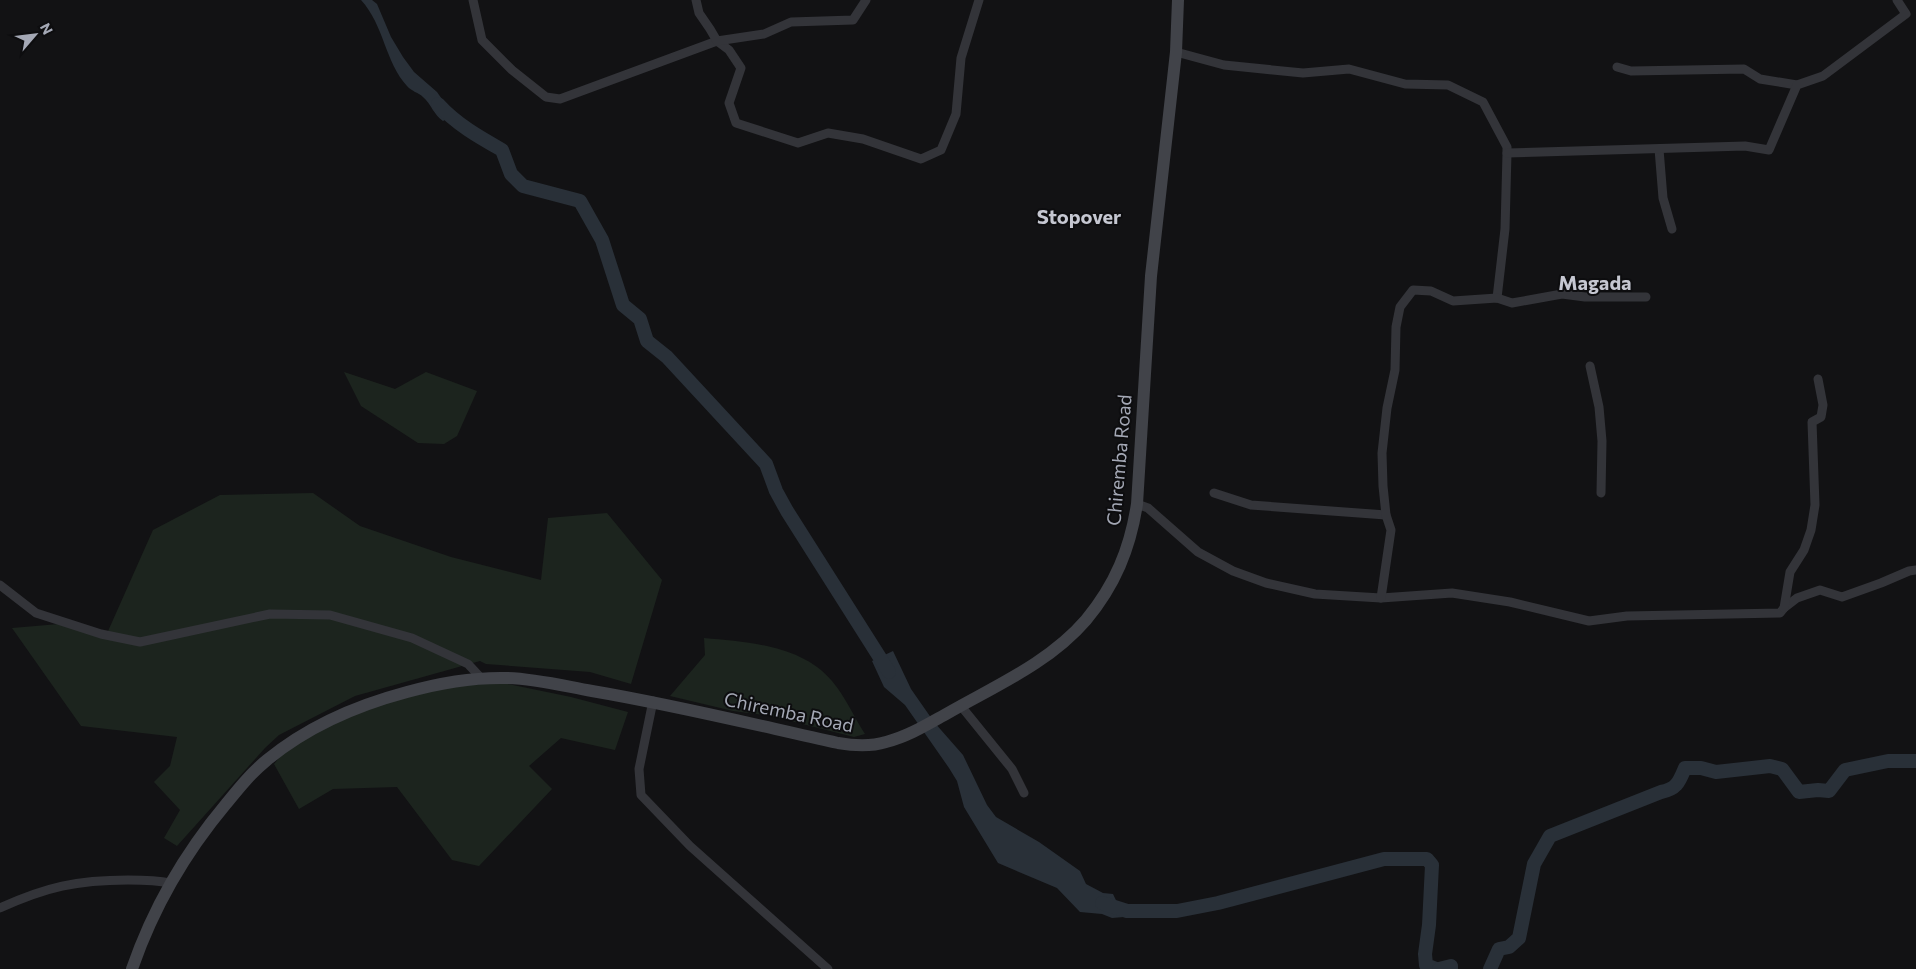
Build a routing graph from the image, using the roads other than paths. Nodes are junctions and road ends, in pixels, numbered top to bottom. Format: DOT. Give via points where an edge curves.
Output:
graph roads {
  1 [pos="473,0"];
  2 [pos="696,0"];
  3 [pos="866,0"];
  4 [pos="979,0"];
  5 [pos="1178,0"];
  6 [pos="1897,0"];
  7 [pos="717,42"];
  8 [pos="1176,52"];
  9 [pos="1617,67"];
  10 [pos="1797,85"];
  11 [pos="1659,149"];
  12 [pos="1507,154"];
  13 [pos="1672,229"];
  14 [pos="1646,297"];
  15 [pos="1496,298"];
  16 [pos="1590,366"];
  17 [pos="1818,378"];
  18 [pos="1214,493"];
  19 [pos="1602,493"];
  20 [pos="1137,504"];
  21 [pos="1386,515"];
  22 [pos="1916,570"];
  23 [pos="0,585"];
  24 [pos="1381,598"];
  25 [pos="1784,608"];
  26 [pos="481,678"];
  27 [pos="653,701"];
  28 [pos="961,706"];
  29 [pos="1024,793"];
  30 [pos="170,883"];
  31 [pos="0,908"];
  32 [pos="132,969"];
  33 [pos="828,969"];
  1 -- 7 [label="street" via="482,40 546,97 560,99"];
  2 -- 7 [label="street" via="699,13"];
  3 -- 7 [label="street" via="853,20 791,22 764,34"];
  4 -- 7 [label="street" via="961,58 956,114 941,150 921,159 863,139 828,133 798,143 736,123 729,103 741,68 729,50"];
  5 -- 8 [label="main road, Chiremba Road"];
  6 -- 10 [label="street" via="1906,14 1823,76"];
  8 -- 12 [label="street" via="1224,65 1303,73 1350,69 1405,84 1448,85 1482,102 1507,147"];
  8 -- 20 [label="main road, Chiremba Road" via="1151,276"];
  9 -- 10 [label="street" via="1631,71 1744,69 1760,79"];
  10 -- 11 [label="street" via="1769,150 1745,146"];
  11 -- 12 [label="street"];
  11 -- 13 [label="street" via="1663,198"];
  12 -- 15 [label="street" via="1505,229"];
  14 -- 15 [label="street" via="1562,294 1512,303"];
  15 -- 21 [label="street" via="1453,301 1431,290 1413,290 1400,307 1395,370 1382,453"];
  16 -- 19 [label="street" via="1599,407"];
  17 -- 25 [label="street" via="1823,405 1821,417 1812,422 1815,505 1804,550 1790,572"];
  18 -- 21 [label="street" via="1251,505"];
  20 -- 24 [label="street" via="1148,508 1198,552 1233,571 1266,583 1315,594"];
  20 -- 28 [label="main road, Chiremba Road" via="1123,562 1086,620 1038,661"];
  21 -- 24 [label="street" via="1391,530"];
  22 -- 25 [label="street" via="1842,596 1820,590 1797,598"];
  23 -- 26 [label="street" via="36,613 101,634 140,642 270,614 330,615 412,638 468,664"];
  24 -- 25 [label="street" via="1452,593 1510,602 1589,621 1628,616 1780,613"];
  26 -- 27 [label="main road, Chiremba Road" via="538,681"];
  26 -- 30 [label="main road, Chiremba Road" via="382,699 346,713 291,742 249,776 210,824"];
  27 -- 28 [label="main road, Chiremba Road" via="855,746 887,742"];
  27 -- 33 [label="street" via="639,769 641,795 690,846"];
  28 -- 29 [label="street" via="1012,769"];
  30 -- 31 [label="street" via="144,880 78,882 32,894"];
  30 -- 32 [label="main road, Chiremba Road"];
}
